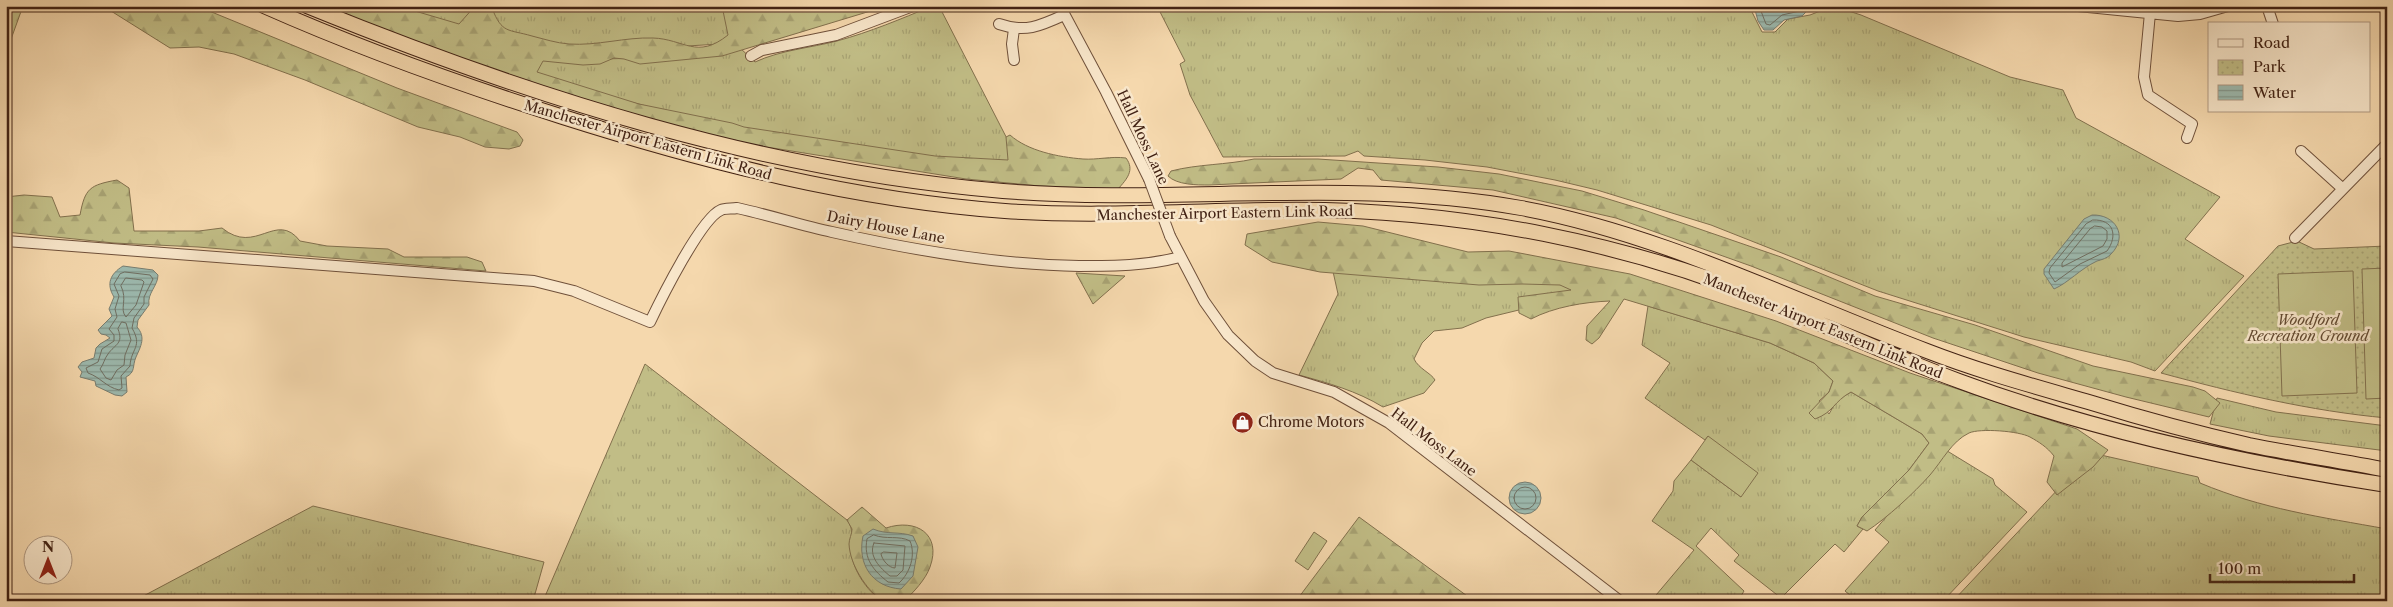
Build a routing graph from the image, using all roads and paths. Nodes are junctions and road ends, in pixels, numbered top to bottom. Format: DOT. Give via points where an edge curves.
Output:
graph roads {
  1 [pos="264,6"];
  2 [pos="307,6"];
  3 [pos="913,6"];
  4 [pos="2078,6"];
  5 [pos="2228,6"];
  6 [pos="2268,6"];
  7 [pos="1062,11"];
  8 [pos="2150,13"];
  9 [pos="2272,22"];
  10 [pos="999,24"];
  11 [pos="1014,29"];
  12 [pos="751,56"];
  13 [pos="1014,60"];
  14 [pos="2187,138"];
  15 [pos="2387,144"];
  16 [pos="2301,151"];
  17 [pos="2342,190"];
  18 [pos="2295,238"];
  19 [pos="6,241"];
  20 [pos="1180,257"];
  21 [pos="2317,456"];
  22 [pos="2387,461"];
  23 [pos="2387,470"];
  24 [pos="2313,474"];
  25 [pos="2387,485"];
  26 [pos="2387,491"];
  27 [pos="1620,601"];
  1 -- 24 [label="highway, Manchester Airport Eastern Link Road" via="398,60 548,112 725,164 843,190 953,206 1046,213 1341,210 1406,214 1478,222 1583,242 1762,298 1884,353 1999,394 2124,432"];
  2 -- 21 [label="highway, Manchester Airport Eastern Link Road" via="457,64 554,97 682,135 811,165 945,185 1043,193 1407,194 1520,208 1599,227 1705,262 1929,352 2014,380 2179,429"];
  3 -- 12 [label="street" via="836,35 762,50"];
  4 -- 8 [label="street"];
  5 -- 8 [label="street" via="2178,16"];
  6 -- 9 [label="street"];
  7 -- 11 [label="street" via="1040,26"];
  7 -- 20 [label="street, Hall Moss Lane, bridge" via="1149,179"];
  8 -- 14 [label="street" via="2144,76 2148,95 2192,124"];
  10 -- 11 [label="street"];
  11 -- 13 [label="street"];
  15 -- 17 [label="street"];
  16 -- 17 [label="street"];
  17 -- 18 [label="street"];
  19 -- 20 [label="street, Dairy House Lane" via="534,281 574,291 650,322 706,223 720,210 737,208 841,234 1041,266 1128,266"];
  20 -- 27 [label="street, Hall Moss Lane" via="1219,324 1255,361 1272,373 1334,392 1389,423"];
  21 -- 22 [label="highway"];
  21 -- 23 [label="highway, Manchester Airport Eastern Link Road"];
  24 -- 25 [label="highway, Manchester Airport Eastern Link Road"];
  24 -- 26 [label="highway"];
}
